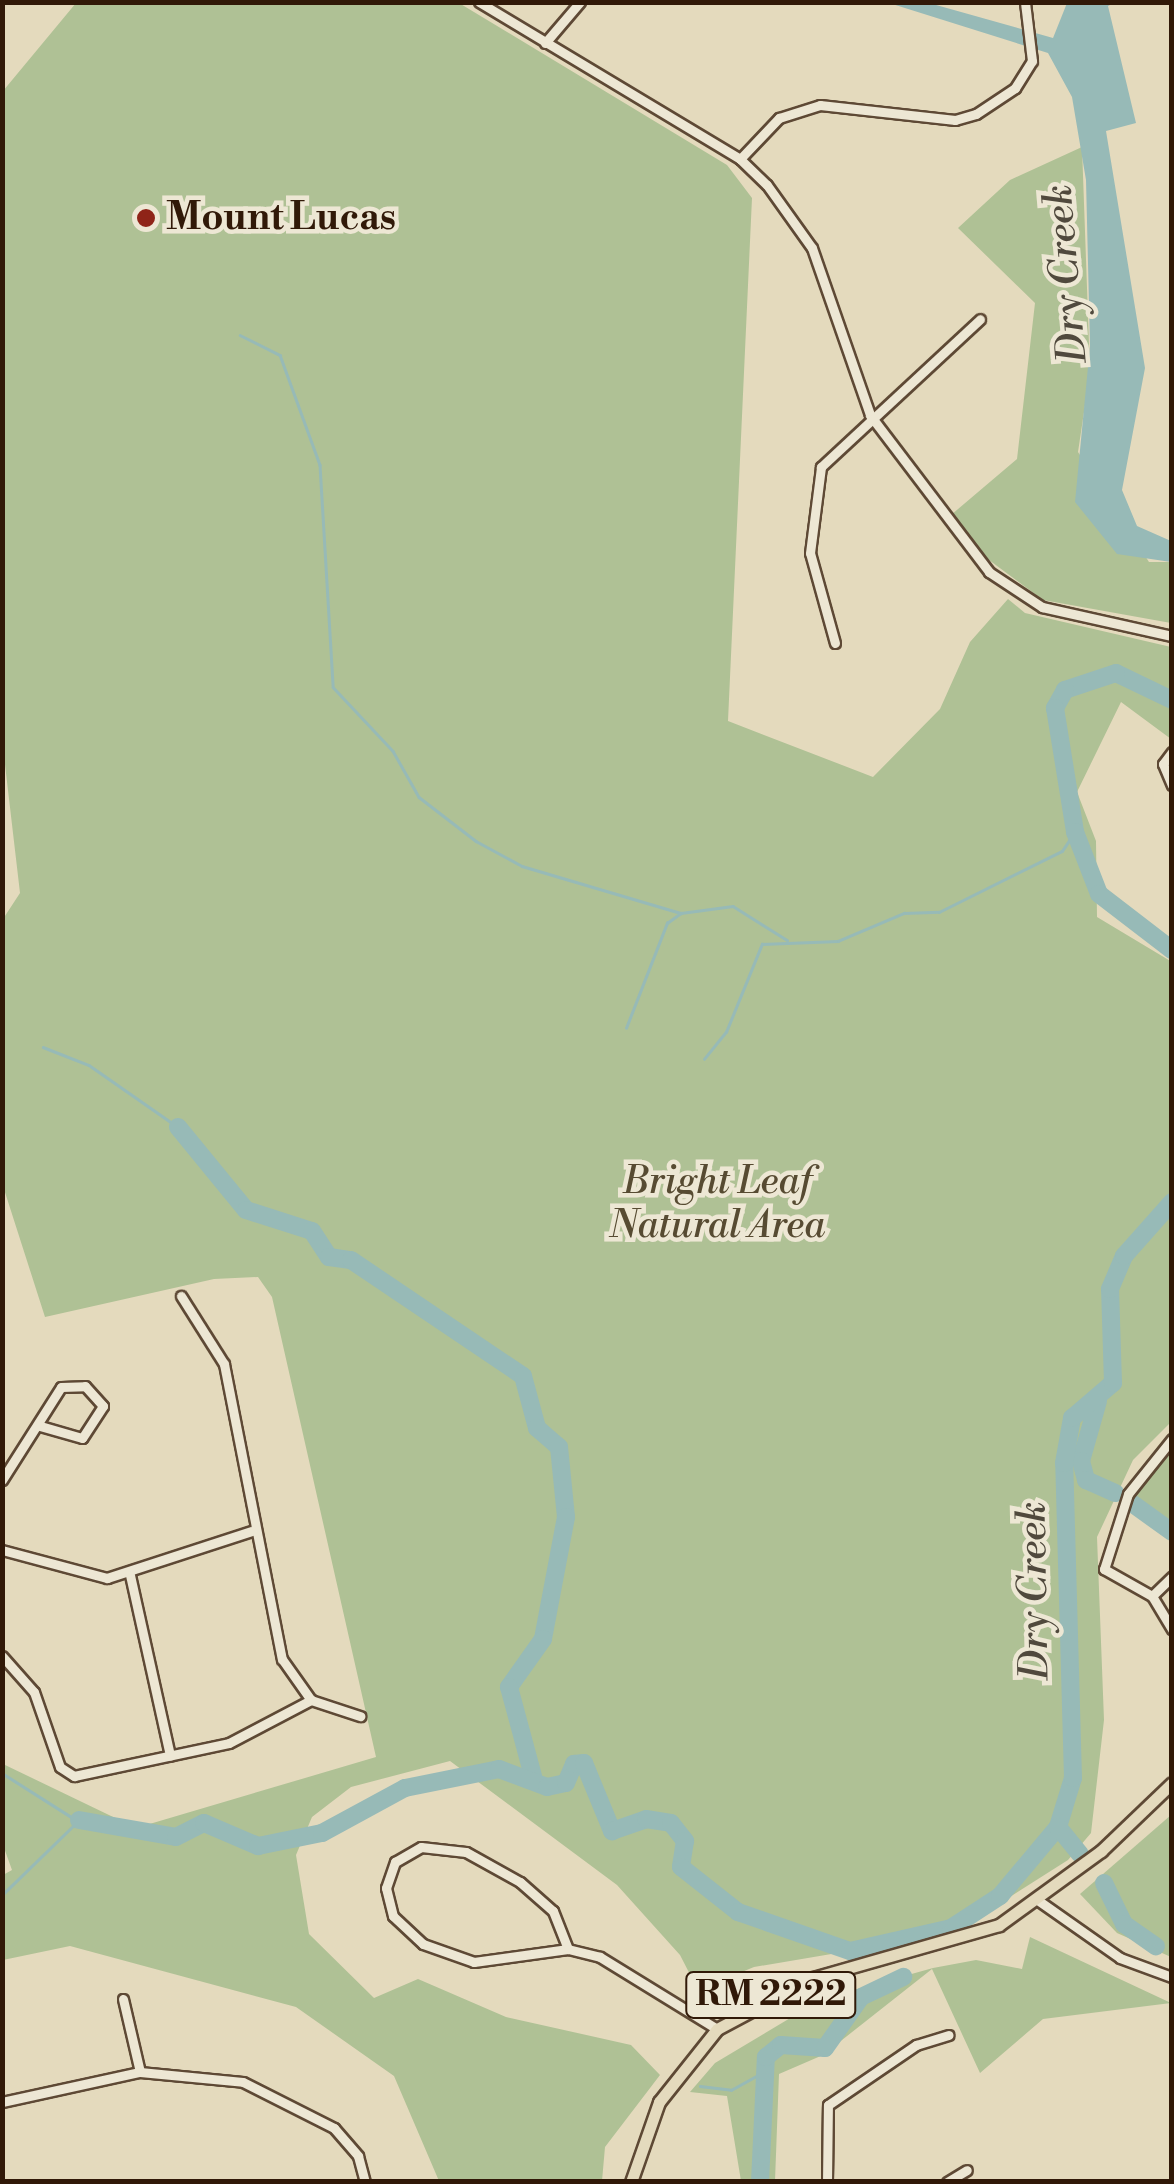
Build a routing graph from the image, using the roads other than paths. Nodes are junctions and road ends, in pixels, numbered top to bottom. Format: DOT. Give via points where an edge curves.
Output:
graph roads {
  1 [pos="479,2"];
  2 [pos="580,2"];
  3 [pos="1025,2"];
  4 [pos="545,44"];
  5 [pos="740,159"];
  6 [pos="980,318"];
  7 [pos="870,415"];
  8 [pos="1172,636"];
  9 [pos="835,644"];
  10 [pos="1172,752"];
  11 [pos="1172,785"];
  12 [pos="180,1296"];
  13 [pos="40,1426"];
  14 [pos="1172,1439"];
  15 [pos="2,1480"];
  16 [pos="252,1532"];
  17 [pos="2,1550"];
  18 [pos="130,1575"];
  19 [pos="1172,1576"];
  20 [pos="1152,1596"];
  21 [pos="1172,1628"];
  22 [pos="2,1656"];
  23 [pos="311,1700"];
  24 [pos="360,1716"];
  25 [pos="170,1756"];
  26 [pos="1172,1783"];
  27 [pos="1040,1901"];
  28 [pos="568,1949"];
  29 [pos="1172,1977"];
  30 [pos="123,1998"];
  31 [pos="717,2028"];
  32 [pos="949,2034"];
  33 [pos="140,2072"];
  34 [pos="2,2102"];
  35 [pos="967,2170"];
  36 [pos="365,2182"];
  37 [pos="631,2182"];
  38 [pos="827,2182"];
  39 [pos="948,2182"];
  1 -- 4 [label="street"];
  2 -- 4 [label="street"];
  3 -- 5 [label="street" via="1034,22 1032,61 1014,88 976,114 955,120 820,105 780,118"];
  4 -- 5 [label="street"];
  5 -- 7 [label="street" via="812,248"];
  6 -- 7 [label="street"];
  7 -- 8 [label="street" via="963,544 1018,595"];
  7 -- 9 [label="street" via="821,467 810,554"];
  10 -- 11 [label="street" via="1163,764"];
  12 -- 16 [label="street" via="220,1348"];
  13 -- 13 [label="street" via="82,1438 103,1406 72,1383 45,1401"];
  13 -- 15 [label="street"];
  14 -- 20 [label="street" via="1128,1494 1104,1569"];
  16 -- 18 [label="street"];
  16 -- 23 [label="street" via="275,1643"];
  17 -- 18 [label="street" via="86,1576"];
  18 -- 25 [label="street"];
  19 -- 20 [label="street"];
  20 -- 21 [label="street"];
  22 -- 25 [label="street" via="34,1692 66,1773"];
  23 -- 24 [label="street"];
  23 -- 25 [label="street" via="255,1734"];
  26 -- 27 [label="main road, RM 2222"];
  27 -- 29 [label="street" via="1120,1958"];
  27 -- 31 [label="main road, RM 2222" via="957,1942 813,1978"];
  28 -- 28 [label="street" via="542,1899 488,1861 438,1847 395,1862 386,1888 393,1916 423,1944 474,1962"];
  28 -- 31 [label="street" via="600,1958"];
  30 -- 33 [label="street"];
  31 -- 37 [label="main road, RM 2222" via="659,2102"];
  32 -- 38 [label="street" via="916,2045 828,2105 822,2160"];
  33 -- 34 [label="street"];
  33 -- 36 [label="street" via="213,2076 279,2095 348,2140"];
  35 -- 39 [label="street"];
}
